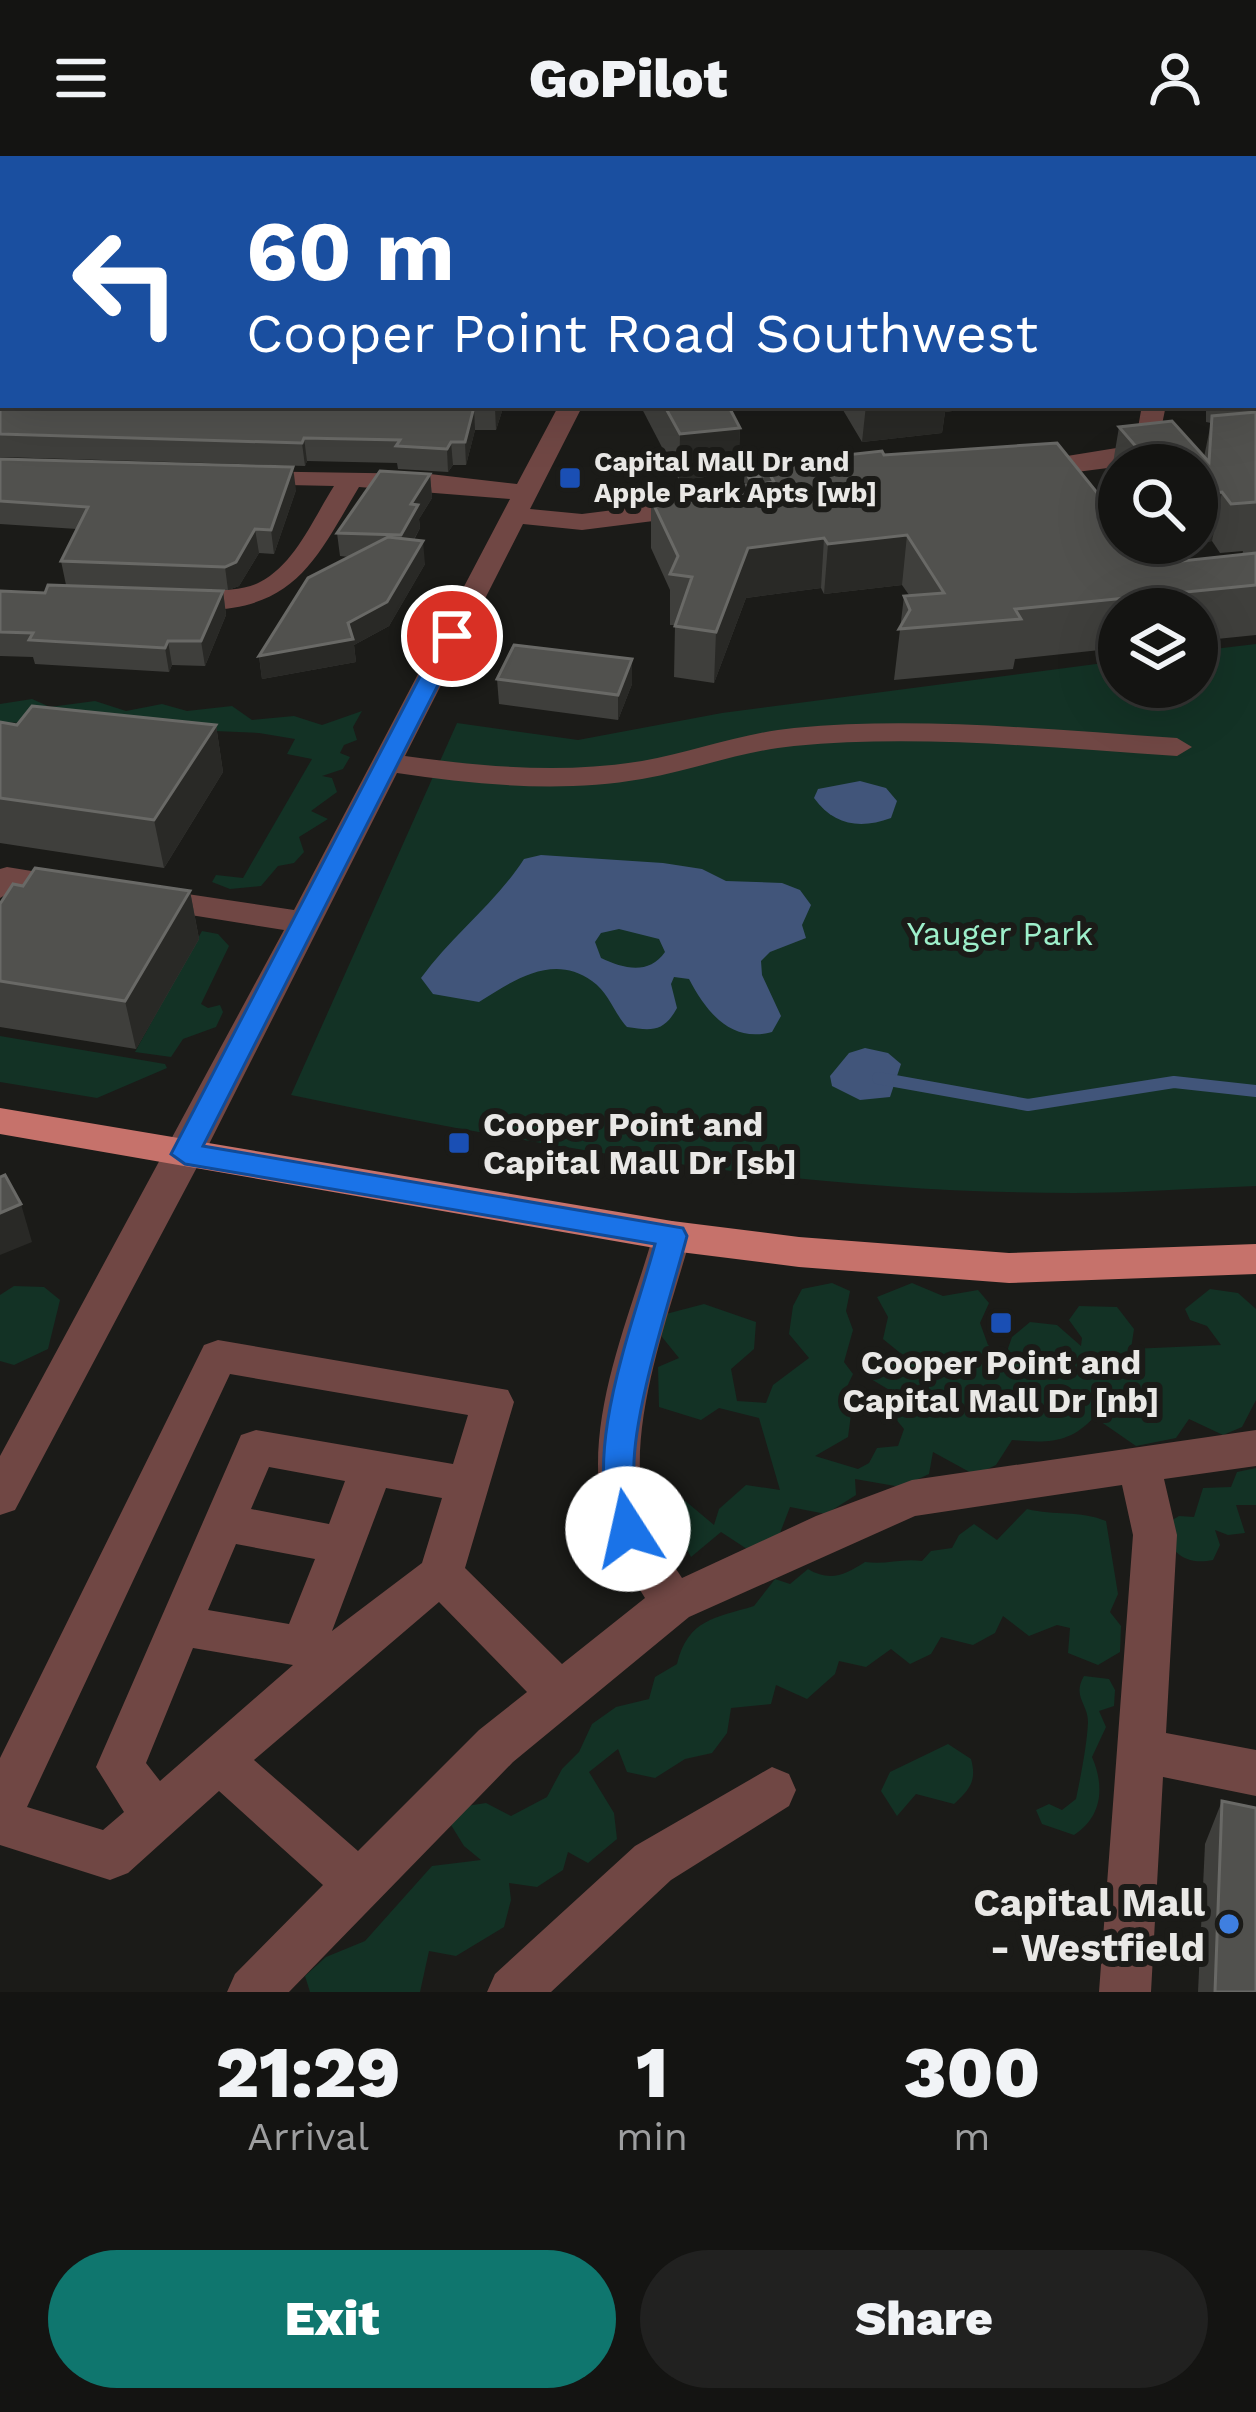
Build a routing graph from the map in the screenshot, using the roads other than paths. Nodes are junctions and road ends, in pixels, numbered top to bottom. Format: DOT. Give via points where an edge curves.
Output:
graph roads {
  1 [pos="569,408"];
  2 [pos="1154,408"];
  3 [pos="1003,473"];
  4 [pos="214,476"];
  5 [pos="351,479"];
  6 [pos="736,503"];
  7 [pos="520,504"];
  8 [pos="154,602"];
  9 [pos="1177,747"];
  10 [pos="386,762"];
  11 [pos="0,888"];
  12 [pos="304,922"];
  13 [pos="0,1121"];
  14 [pos="185,1154"];
  15 [pos="672,1236"];
  16 [pos="1256,1259"];
  17 [pos="1256,1448"];
  18 [pos="1138,1462"];
  19 [pos="372,1468"];
  20 [pos="469,1484"];
  21 [pos="0,1497"];
  22 [pos="223,1522"];
  23 [pos="342,1545"];
  24 [pos="441,1574"];
  25 [pos="673,1603"];
  26 [pos="179,1624"];
  27 [pos="321,1650"];
  28 [pos="560,1694"];
  29 [pos="1142,1750"];
  30 [pos="221,1762"];
  31 [pos="1256,1773"];
  32 [pos="772,1790"];
  33 [pos="0,1810"];
  34 [pos="157,1816"];
  35 [pos="0,1822"];
  36 [pos="358,1883"];
  37 [pos="253,1992"];
  38 [pos="513,1992"];
  39 [pos="1125,1992"];
  1 -- 7 [label="street"];
  2 -- 3 [label="street" via="1147,449 1131,458 1058,477"];
  4 -- 5 [label="street"];
  5 -- 7 [label="street"];
  5 -- 8 [label="street" via="282,584 230,603"];
  6 -- 7 [label="street" via="582,522"];
  7 -- 10 [label="street"];
  9 -- 10 [label="street" via="895,730 746,743 643,769 538,779"];
  10 -- 12 [label="street"];
  11 -- 12 [label="street" via="7,878"];
  12 -- 14 [label="street"];
  13 -- 14 [label="main road"];
  14 -- 15 [label="main road"];
  14 -- 21 [label="street"];
  15 -- 16 [label="main road" via="1009,1268"];
  15 -- 25 [label="street" via="617,1474 628,1529"];
  17 -- 18 [label="street"];
  18 -- 25 [label="street" via="912,1498"];
  18 -- 29 [label="street" via="1155,1535"];
  19 -- 20 [label="street"];
  19 -- 22 [label="street" via="256,1447"];
  19 -- 23 [label="street"];
  20 -- 24 [label="street"];
  20 -- 33 [label="street" via="494,1402 218,1357"];
  22 -- 23 [label="street"];
  22 -- 26 [label="street"];
  23 -- 27 [label="street"];
  24 -- 27 [label="street"];
  24 -- 28 [label="street"];
  25 -- 28 [label="street"];
  26 -- 27 [label="street"];
  26 -- 34 [label="street" via="120,1766"];
  27 -- 30 [label="street"];
  28 -- 36 [label="street"];
  29 -- 31 [label="street"];
  29 -- 39 [label="street"];
  30 -- 34 [label="street"];
  30 -- 36 [label="street"];
  32 -- 38 [label="street" via="652,1863"];
  34 -- 35 [label="street" via="110,1856"];
  36 -- 37 [label="street"];
}
